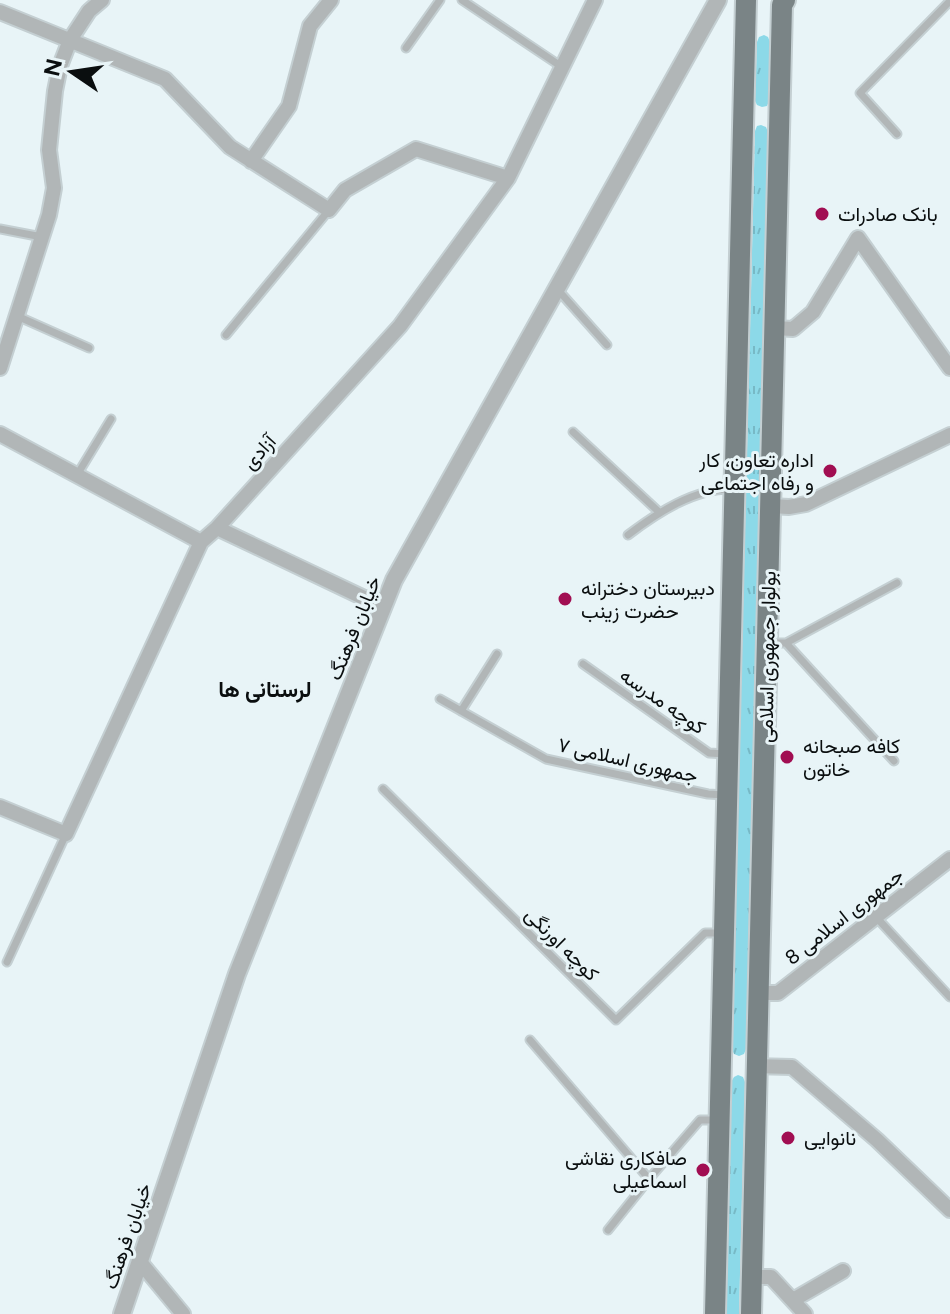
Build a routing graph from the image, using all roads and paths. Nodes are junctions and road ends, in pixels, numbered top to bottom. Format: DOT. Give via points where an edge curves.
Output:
graph roads {
  1 [pos="102,0"];
  2 [pos="331,0"];
  3 [pos="440,0"];
  4 [pos="462,0"];
  5 [pos="595,0"];
  6 [pos="718,0"];
  7 [pos="746,0"];
  8 [pos="785,0"];
  9 [pos="950,1"];
  10 [pos="0,12"];
  11 [pos="70,40"];
  12 [pos="406,48"];
  13 [pos="562,67"];
  14 [pos="743,116"];
  15 [pos="780,117"];
  16 [pos="897,134"];
  17 [pos="251,161"];
  18 [pos="508,178"];
  19 [pos="329,210"];
  20 [pos="0,229"];
  21 [pos="42,237"];
  22 [pos="557,289"];
  23 [pos="17,316"];
  24 [pos="775,328"];
  25 [pos="226,335"];
  26 [pos="607,345"];
  27 [pos="89,348"];
  28 [pos="0,368"];
  29 [pos="950,368"];
  30 [pos="111,419"];
  31 [pos="573,432"];
  32 [pos="0,434"];
  33 [pos="950,435"];
  34 [pos="77,475"];
  35 [pos="735,489"];
  36 [pos="770,506"];
  37 [pos="659,512"];
  38 [pos="217,528"];
  39 [pos="628,535"];
  40 [pos="201,542"];
  41 [pos="897,583"];
  42 [pos="383,607"];
  43 [pos="776,643"];
  44 [pos="497,654"];
  45 [pos="583,664"];
  46 [pos="440,699"];
  47 [pos="461,711"];
  48 [pos="728,754"];
  49 [pos="894,761"];
  50 [pos="383,789"];
  51 [pos="727,795"];
  52 [pos="0,807"];
  53 [pos="66,834"];
  54 [pos="950,859"];
  55 [pos="876,917"];
  56 [pos="724,933"];
  57 [pos="7,962"];
  58 [pos="759,993"];
  59 [pos="950,997"];
  60 [pos="530,1040"];
  61 [pos="720,1065"];
  62 [pos="757,1066"];
  63 [pos="719,1120"];
  64 [pos="649,1179"];
  65 [pos="950,1210"];
  66 [pos="608,1230"];
  67 [pos="140,1262"];
  68 [pos="843,1271"];
  69 [pos="752,1277"];
  70 [pos="793,1300"];
  71 [pos="122,1314"];
  72 [pos="183,1314"];
  73 [pos="715,1314"];
  74 [pos="751,1314"];
  75 [pos="805,1314"];
  1 -- 11 [label="street"];
  2 -- 17 [label="street" via="310,26 289,106"];
  3 -- 12 [label="lane"];
  4 -- 13 [label="lane"];
  5 -- 13 [label="street, آزادی"];
  6 -- 22 [label="street, خیابان فرهنگ"];
  7 -- 14 [label="main road, بولوار جمهوری اسلامی"];
  8 -- 15 [label="main road, بولوار جمهوری اسلامی"];
  9 -- 16 [label="lane" via="860,93"];
  10 -- 11 [label="street"];
  11 -- 17 [label="street" via="165,79 230,147"];
  11 -- 21 [label="street" via="55,91 49,150 54,188"];
  13 -- 18 [label="street, آزادی"];
  14 -- 15 [label="main road"];
  14 -- 35 [label="main road, بولوار جمهوری اسلامی"];
  15 -- 24 [label="main road, بولوار جمهوری اسلامی"];
  17 -- 19 [label="street"];
  18 -- 19 [label="street" via="416,149 345,190"];
  18 -- 38 [label="street, آزادی" via="400,326"];
  19 -- 25 [label="lane"];
  20 -- 21 [label="lane"];
  21 -- 23 [label="street"];
  22 -- 26 [label="lane"];
  22 -- 42 [label="street, خیابان فرهنگ"];
  23 -- 27 [label="lane"];
  23 -- 28 [label="street"];
  24 -- 29 [label="street" via="793,329 813,312 858,238"];
  24 -- 36 [label="main road, بولوار جمهوری اسلامی"];
  30 -- 34 [label="lane"];
  31 -- 37 [label="lane"];
  32 -- 34 [label="street"];
  33 -- 36 [label="street" via="806,504"];
  34 -- 40 [label="street"];
  35 -- 37 [label="lane" via="715,489"];
  35 -- 48 [label="main road, بولوار جمهوری اسلامی"];
  36 -- 43 [label="main road, بولوار جمهوری اسلامی"];
  37 -- 39 [label="lane"];
  38 -- 40 [label="street, آزادی"];
  38 -- 42 [label="street"];
  40 -- 53 [label="street, آزادی"];
  41 -- 43 [label="lane"];
  42 -- 67 [label="street, خیابان فرهنگ" via="237,974"];
  43 -- 49 [label="lane"];
  43 -- 58 [label="main road, بولوار جمهوری اسلامی"];
  44 -- 47 [label="lane"];
  45 -- 48 [label="lane, کوچه مدرسه" via="709,753"];
  46 -- 47 [label="lane, جمهوری اسلامی ۷"];
  47 -- 51 [label="lane, جمهوری اسلامی ۷" via="546,759"];
  48 -- 51 [label="main road, بولوار جمهوری اسلامی"];
  50 -- 56 [label="lane, کوچه اورنگی" via="616,1020 705,933"];
  51 -- 56 [label="main road, بولوار جمهوری اسلامی"];
  52 -- 53 [label="street"];
  53 -- 57 [label="lane, آزادی"];
  54 -- 55 [label="street, جمهوری اسلامی 8"];
  55 -- 58 [label="street, جمهوری اسلامی 8" via="778,993"];
  55 -- 59 [label="lane"];
  56 -- 61 [label="main road, بولوار جمهوری اسلامی"];
  58 -- 62 [label="main road, بولوار جمهوری اسلامی"];
  60 -- 64 [label="lane"];
  61 -- 62 [label="main road"];
  61 -- 63 [label="main road, بولوار جمهوری اسلامی"];
  62 -- 65 [label="street" via="792,1067"];
  62 -- 69 [label="main road, بولوار جمهوری اسلامی"];
  63 -- 64 [label="lane" via="700,1120"];
  63 -- 73 [label="main road, بولوار جمهوری اسلامی"];
  64 -- 66 [label="lane"];
  67 -- 71 [label="street, خیابان فرهنگ"];
  67 -- 72 [label="street"];
  68 -- 70 [label="street"];
  69 -- 70 [label="street" via="771,1277"];
  69 -- 74 [label="main road, بولوار جمهوری اسلامی"];
  70 -- 75 [label="street"];
}
